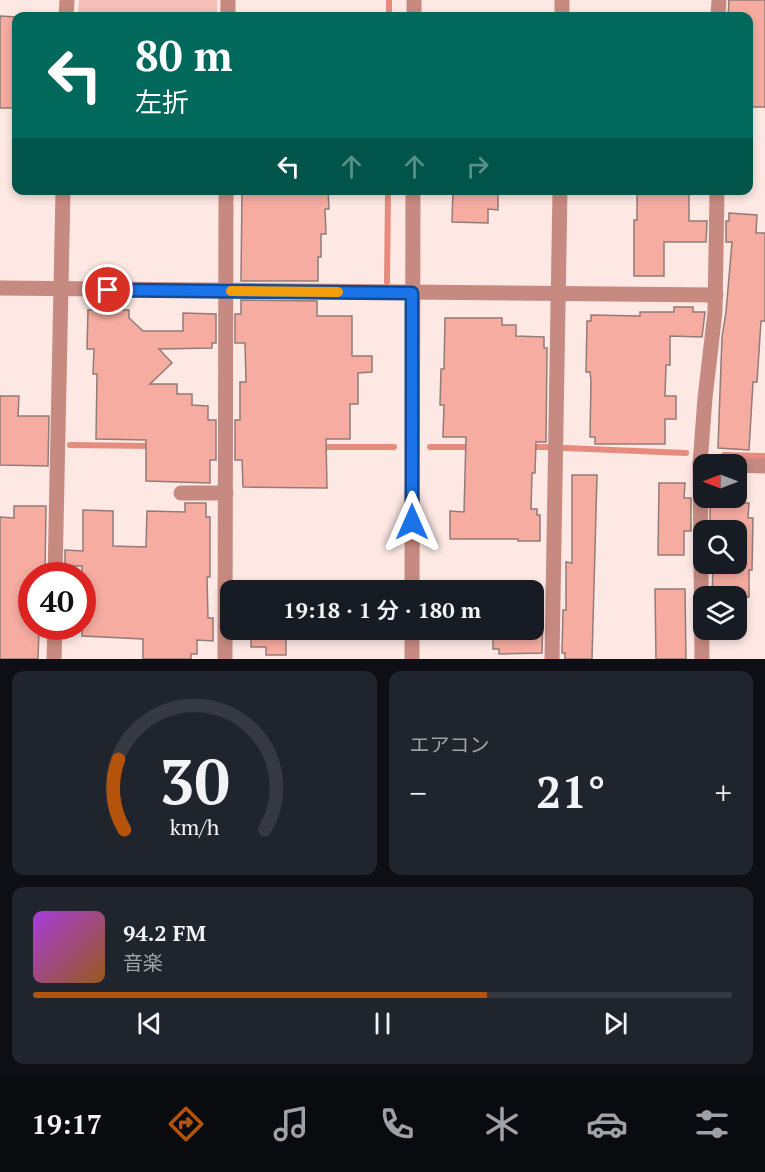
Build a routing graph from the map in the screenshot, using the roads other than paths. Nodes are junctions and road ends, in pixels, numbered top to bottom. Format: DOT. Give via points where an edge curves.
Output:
graph roads {
  1 [pos="63,195"];
  2 [pos="226,195"];
  3 [pos="413,195"];
  4 [pos="560,195"];
  5 [pos="717,195"];
  6 [pos="0,288"];
  7 [pos="61,289"];
  8 [pos="226,291"];
  9 [pos="412,293"];
  10 [pos="559,294"];
  11 [pos="716,295"];
  12 [pos="701,454"];
  13 [pos="747,465"];
  14 [pos="765,466"];
  15 [pos="226,493"];
  16 [pos="181,494"];
  17 [pos="700,508"];
  18 [pos="55,562"];
  19 [pos="412,580"];
  20 [pos="55,640"];
  21 [pos="412,640"];
  22 [pos="54,659"];
  23 [pos="225,659"];
  24 [pos="412,659"];
  25 [pos="552,659"];
  26 [pos="702,659"];
  1 -- 7 [label="street"];
  2 -- 8 [label="street"];
  3 -- 9 [label="street"];
  4 -- 10 [label="street"];
  5 -- 11 [label="street"];
  6 -- 7 [label="street"];
  7 -- 8 [label="street"];
  7 -- 18 [label="street"];
  8 -- 9 [label="street"];
  8 -- 15 [label="street"];
  9 -- 10 [label="street"];
  9 -- 19 [label="street"];
  10 -- 11 [label="street"];
  10 -- 25 [label="street"];
  11 -- 12 [label="street"];
  13 -- 14 [label="street"];
  15 -- 16 [label="street"];
  15 -- 23 [label="street"];
  17 -- 26 [label="street"];
  20 -- 22 [label="street"];
  21 -- 24 [label="street"];
}
